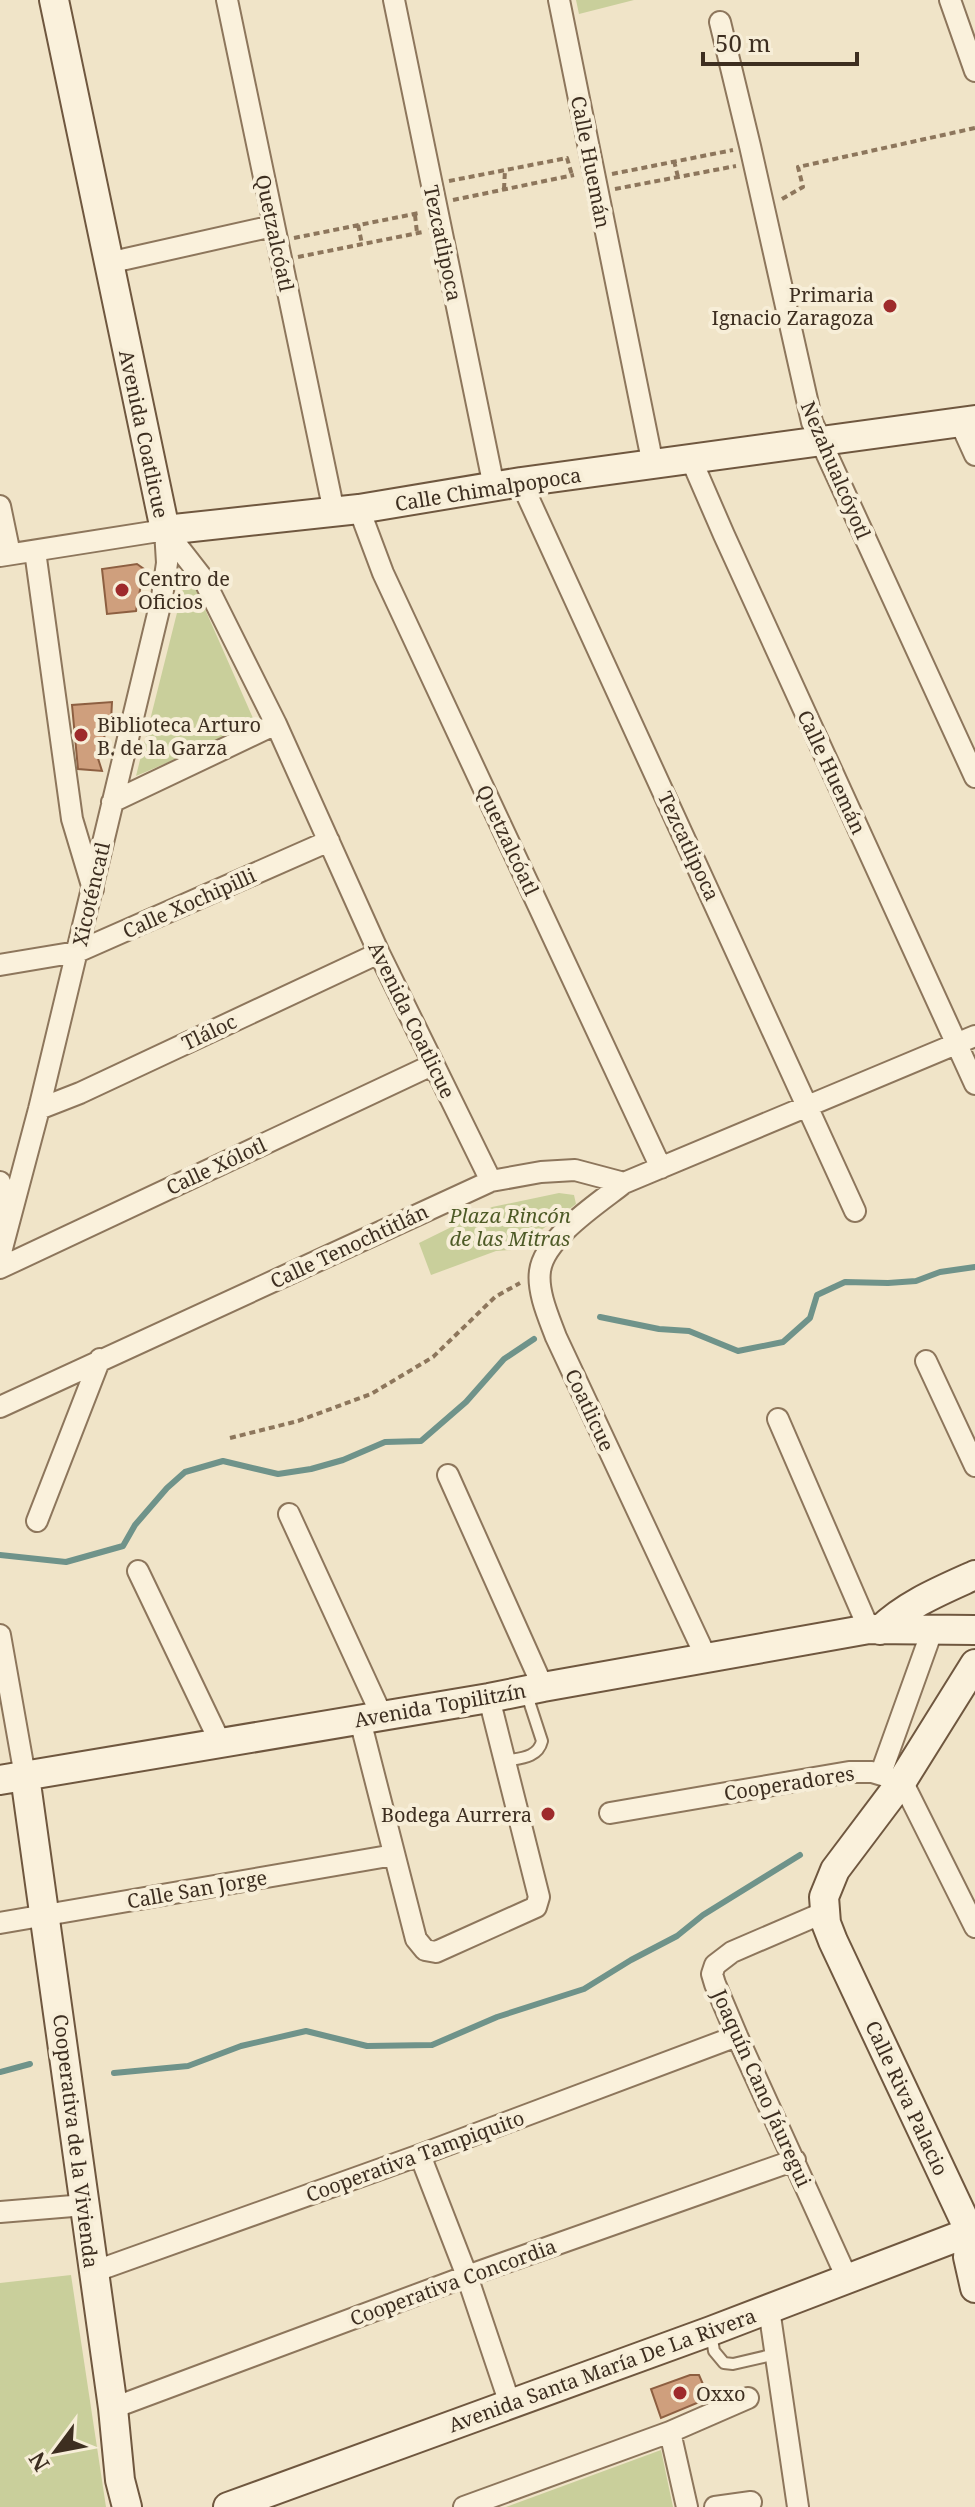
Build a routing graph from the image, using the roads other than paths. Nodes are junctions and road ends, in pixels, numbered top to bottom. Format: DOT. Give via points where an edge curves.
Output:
graph roads {
  1 [pos="54,0"];
  2 [pos="227,0"];
  3 [pos="394,0"];
  4 [pos="559,0"];
  5 [pos="950,0"];
  6 [pos="720,22"];
  7 [pos="975,71"];
  8 [pos="277,243"];
  9 [pos="108,263"];
  10 [pos="968,421"];
  11 [pos="820,441"];
  12 [pos="975,455"];
  13 [pos="691,459"];
  14 [pos="653,465"];
  15 [pos="508,485"];
  16 [pos="0,506"];
  17 [pos="347,510"];
  18 [pos="165,530"];
  19 [pos="35,551"];
  20 [pos="5,555"];
  21 [pos="276,724"];
  22 [pos="975,777"];
  23 [pos="112,802"];
  24 [pos="329,841"];
  25 [pos="93,889"];
  26 [pos="77,952"];
  27 [pos="379,953"];
  28 [pos="0,965"];
  29 [pos="966,1040"];
  30 [pos="432,1065"];
  31 [pos="975,1084"];
  32 [pos="809,1108"];
  33 [pos="39,1109"];
  34 [pos="661,1168"];
  35 [pos="491,1181"];
  36 [pos="0,1182"];
  37 [pos="624,1183"];
  38 [pos="855,1211"];
  39 [pos="10,1216"];
  40 [pos="1,1244"];
  41 [pos="0,1268"];
  42 [pos="100,1359"];
  43 [pos="926,1361"];
  44 [pos="0,1407"];
  45 [pos="778,1419"];
  46 [pos="975,1466"];
  47 [pos="448,1475"];
  48 [pos="289,1514"];
  49 [pos="37,1521"];
  50 [pos="138,1571"];
  51 [pos="975,1575"];
  52 [pos="875,1630"];
  53 [pos="975,1630"];
  54 [pos="932,1631"];
  55 [pos="0,1635"];
  56 [pos="706,1657"];
  57 [pos="975,1664"];
  58 [pos="534,1688"];
  59 [pos="489,1698"];
  60 [pos="371,1718"];
  61 [pos="220,1742"];
  62 [pos="505,1761"];
  63 [pos="891,1777"];
  64 [pos="12,1778"];
  65 [pos="610,1813"];
  66 [pos="394,1855"];
  67 [pos="825,1912"];
  68 [pos="46,1915"];
  69 [pos="0,1923"];
  70 [pos="975,1927"];
  71 [pos="737,2036"];
  72 [pos="420,2155"];
  73 [pos="795,2160"];
  74 [pos="85,2205"];
  75 [pos="0,2212"];
  76 [pos="973,2231"];
  77 [pos="93,2272"];
  78 [pos="467,2276"];
  79 [pos="847,2278"];
  80 [pos="975,2288"];
  81 [pos="769,2309"];
  82 [pos="711,2331"];
  83 [pos="776,2354"];
  84 [pos="748,2398"];
  85 [pos="510,2404"];
  86 [pos="113,2408"];
  87 [pos="670,2432"];
  88 [pos="751,2502"];
  89 [pos="127,2507"];
  90 [pos="228,2507"];
  91 [pos="464,2507"];
  92 [pos="687,2507"];
  93 [pos="715,2507"];
  94 [pos="798,2507"];
  1 -- 9 [label="street, Avenida Coatlicue"];
  2 -- 8 [label="street, Quetzalcóatl"];
  3 -- 15 [label="street, Tezcatlipoca" via="436,207"];
  4 -- 14 [label="street, Calle Huemán"];
  5 -- 7 [label="street"];
  6 -- 11 [label="street, Nezahualcóyotl" via="801,381"];
  8 -- 9 [label="street"];
  8 -- 17 [label="street, Quetzalcóatl"];
  9 -- 18 [label="street, Avenida Coatlicue"];
  10 -- 11 [label="street, Calle Chimalpopoca"];
  10 -- 12 [label="street"];
  11 -- 13 [label="street, Calle Chimalpopoca"];
  11 -- 22 [label="street, Nezahualcóyotl"];
  13 -- 14 [label="street, Calle Chimalpopoca"];
  13 -- 29 [label="street, Calle Huemán"];
  14 -- 15 [label="street, Calle Chimalpopoca"];
  15 -- 17 [label="street, Calle Chimalpopoca"];
  15 -- 32 [label="street, Tezcatlipoca"];
  16 -- 20 [label="street"];
  17 -- 18 [label="street, Calle Chimalpopoca"];
  17 -- 34 [label="street, Quetzalcóatl" via="383,573"];
  18 -- 19 [label="street, Calle Chimalpopoca"];
  18 -- 21 [label="street, Avenida Coatlicue" via="204,580"];
  18 -- 23 [label="street, Xicoténcatl" via="166,580"];
  19 -- 20 [label="street, Calle Chimalpopoca"];
  19 -- 25 [label="street" via="72,819"];
  21 -- 23 [label="street"];
  21 -- 24 [label="street, Avenida Coatlicue"];
  23 -- 25 [label="street, Xicoténcatl"];
  24 -- 26 [label="street, Calle Xochipilli"];
  24 -- 27 [label="street, Avenida Coatlicue"];
  25 -- 26 [label="street, Xicoténcatl"];
  26 -- 28 [label="street, Calle Xochipilli"];
  26 -- 33 [label="street, Xicoténcatl"];
  27 -- 30 [label="street, Avenida Coatlicue"];
  27 -- 33 [label="street, Tláloc"];
  29 -- 31 [label="street, Calle Huemán"];
  29 -- 32 [label="street"];
  30 -- 35 [label="street, Avenida Coatlicue"];
  30 -- 41 [label="street, Calle Xólotl"];
  32 -- 34 [label="street"];
  32 -- 38 [label="street, Tezcatlipoca"];
  33 -- 39 [label="street, Xicoténcatl"];
  34 -- 37 [label="street"];
  35 -- 37 [label="street, Calle Tenochtitlán" via="575,1170"];
  35 -- 42 [label="street, Calle Tenochtitlán"];
  36 -- 39 [label="street"];
  37 -- 56 [label="street, Coatlicue" via="573,1224 546,1255 540,1271 543,1297 556,1337"];
  39 -- 40 [label="street, Xicoténcatl"];
  42 -- 44 [label="street, Calle Tenochtitlán"];
  42 -- 49 [label="street"];
  43 -- 46 [label="street"];
  45 -- 52 [label="street"];
  47 -- 58 [label="street"];
  48 -- 60 [label="street"];
  50 -- 61 [label="street"];
  51 -- 52 [label="street"];
  52 -- 54 [label="street, Avenida Topilitzín"];
  52 -- 56 [label="street, Avenida Topilitzín"];
  53 -- 54 [label="street, Avenida Topilitzín"];
  54 -- 63 [label="street"];
  55 -- 64 [label="street"];
  56 -- 58 [label="street, Avenida Topilitzín"];
  57 -- 63 [label="street"];
  58 -- 59 [label="street, Avenida Topilitzín"];
  58 -- 62 [label="lane" via="541,1747 532,1755"];
  59 -- 60 [label="street, Avenida Topilitzín"];
  59 -- 62 [label="street"];
  60 -- 61 [label="street, Avenida Topilitzín"];
  60 -- 66 [label="street"];
  61 -- 64 [label="street, Avenida Topilitzín"];
  62 -- 66 [label="street" via="539,1891 536,1907 436,1952 425,1950 416,1939"];
  63 -- 65 [label="street, Cooperadores" via="849,1772"];
  63 -- 67 [label="street" via="835,1870 824,1897"];
  63 -- 70 [label="street"];
  64 -- 68 [label="street, Cooperativa de la Vivienda"];
  66 -- 68 [label="street, Calle San Jorge"];
  67 -- 71 [label="street, Joaquín Cano Jáuregui" via="732,1952 715,1965 715,1984"];
  67 -- 76 [label="street, Calle Riva Palacio" via="833,1941"];
  68 -- 69 [label="street, Calle San Jorge"];
  68 -- 74 [label="street, Cooperativa de la Vivienda"];
  71 -- 72 [label="street, Cooperativa Tampiquito"];
  71 -- 73 [label="street, Joaquín Cano Jáuregui"];
  72 -- 77 [label="street, Cooperativa Tampiquito"];
  72 -- 78 [label="street"];
  73 -- 78 [label="street, Cooperativa Concordia"];
  73 -- 79 [label="street, Joaquín Cano Jáuregui"];
  74 -- 75 [label="street"];
  74 -- 77 [label="street, Cooperativa de la Vivienda"];
  76 -- 79 [label="street, Avenida Santa María De La Rivera"];
  76 -- 80 [label="street, Calle Riva Palacio" via="968,2257"];
  77 -- 86 [label="street, Cooperativa de la Vivienda"];
  78 -- 85 [label="street"];
  78 -- 86 [label="street, Cooperativa Concordia"];
  79 -- 81 [label="street, Avenida Santa María De La Rivera"];
  81 -- 82 [label="street, Avenida Santa María De La Rivera"];
  81 -- 83 [label="street"];
  82 -- 83 [label="lane" via="714,2351 724,2363"];
  82 -- 85 [label="street, Avenida Santa María De La Rivera"];
  83 -- 94 [label="street"];
  84 -- 87 [label="street"];
  85 -- 90 [label="street, Avenida Santa María De La Rivera"];
  86 -- 89 [label="street, Cooperativa de la Vivienda"];
  87 -- 91 [label="street"];
  87 -- 92 [label="street"];
  88 -- 93 [label="street"];
}
